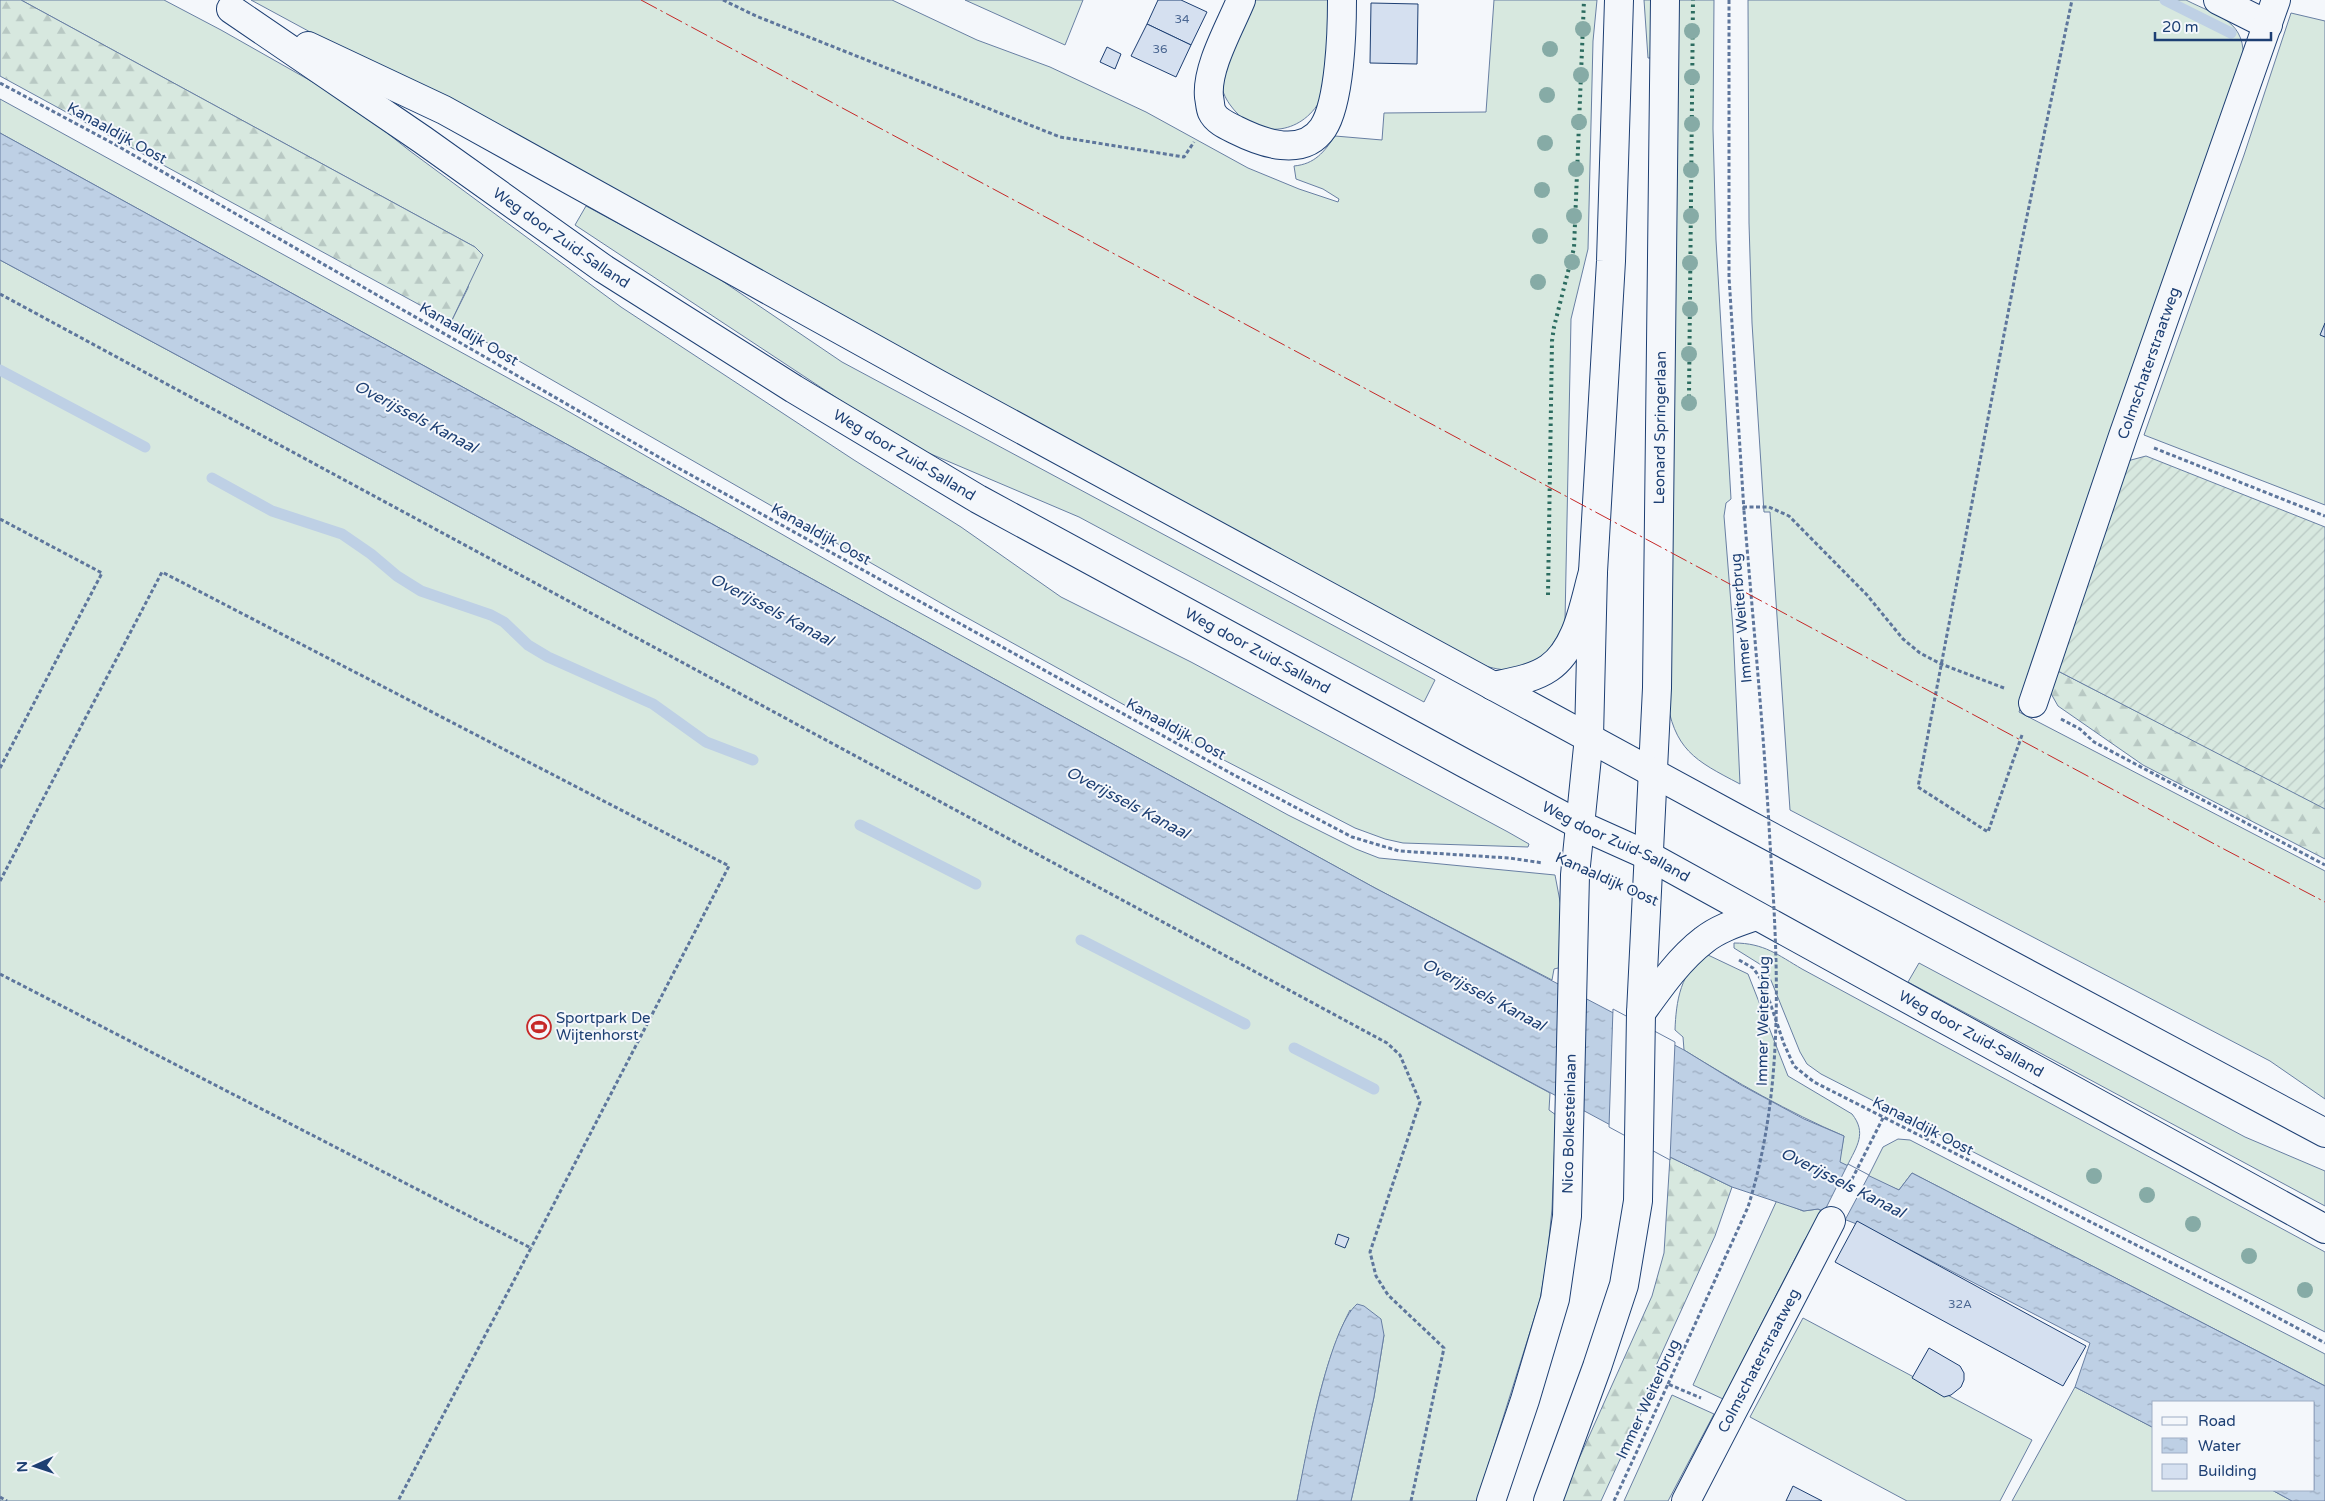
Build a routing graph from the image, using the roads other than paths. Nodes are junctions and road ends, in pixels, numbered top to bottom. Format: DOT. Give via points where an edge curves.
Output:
graph roads {
  1 [pos="1241,0"];
  2 [pos="1342,0"];
  3 [pos="1619,0"];
  4 [pos="1665,0"];
  5 [pos="2218,0"];
  6 [pos="222,5"];
  7 [pos="2272,12"];
  8 [pos="1593,572"];
  9 [pos="1493,686"];
  10 [pos="2034,702"];
  11 [pos="1589,737"];
  12 [pos="1653,772"];
  13 [pos="1580,825"];
  14 [pos="1650,856"];
  15 [pos="1756,916"];
  16 [pos="1641,1013"];
  17 [pos="2325,1133"];
  18 [pos="1831,1221"];
  19 [pos="2325,1229"];
  20 [pos="1491,1501"];
  21 [pos="1548,1501"];
  22 [pos="1686,1501"];
  1 -- 2 [label="main road" via="1211,72 1209,96 1212,113 1223,124 1272,145 1294,145 1310,140 1323,128 1331,107 1342,30"];
  3 -- 8 [label="main road" via="1611,261"];
  4 -- 12 [label="main road, Leonard Springerlaan" via="1657,688"];
  5 -- 7 [label="main road, Colmschaterstraatweg"];
  6 -- 9 [label="main road, Weg door Zuid-Salland" via="444,110"];
  6 -- 13 [label="main road, Weg door Zuid-Salland" via="423,140 604,269 828,409 978,499"];
  7 -- 10 [label="main road, Colmschaterstraatweg" via="2123,436"];
  8 -- 9 [label="main road" via="1573,637 1561,657 1548,669 1522,680"];
  8 -- 11 [label="main road"];
  9 -- 11 [label="main road, Weg door Zuid-Salland"];
  11 -- 12 [label="main road, Weg door Zuid-Salland"];
  11 -- 13 [label="main road, Nico Bolkesteinlaan"];
  12 -- 14 [label="main road, Leonard Springerlaan"];
  12 -- 17 [label="main road, Weg door Zuid-Salland"];
  13 -- 14 [label="main road, Weg door Zuid-Salland"];
  13 -- 20 [label="main road, Nico Bolkesteinlaan" via="1575,875 1567,1216 1555,1299"];
  14 -- 15 [label="main road, Weg door Zuid-Salland"];
  14 -- 16 [label="main road"];
  15 -- 16 [label="main road" via="1703,940"];
  15 -- 19 [label="main road, Weg door Zuid-Salland"];
  16 -- 21 [label="main road" via="1638,1201 1624,1285"];
  18 -- 22 [label="main road, Colmschaterstraatweg"];
}
